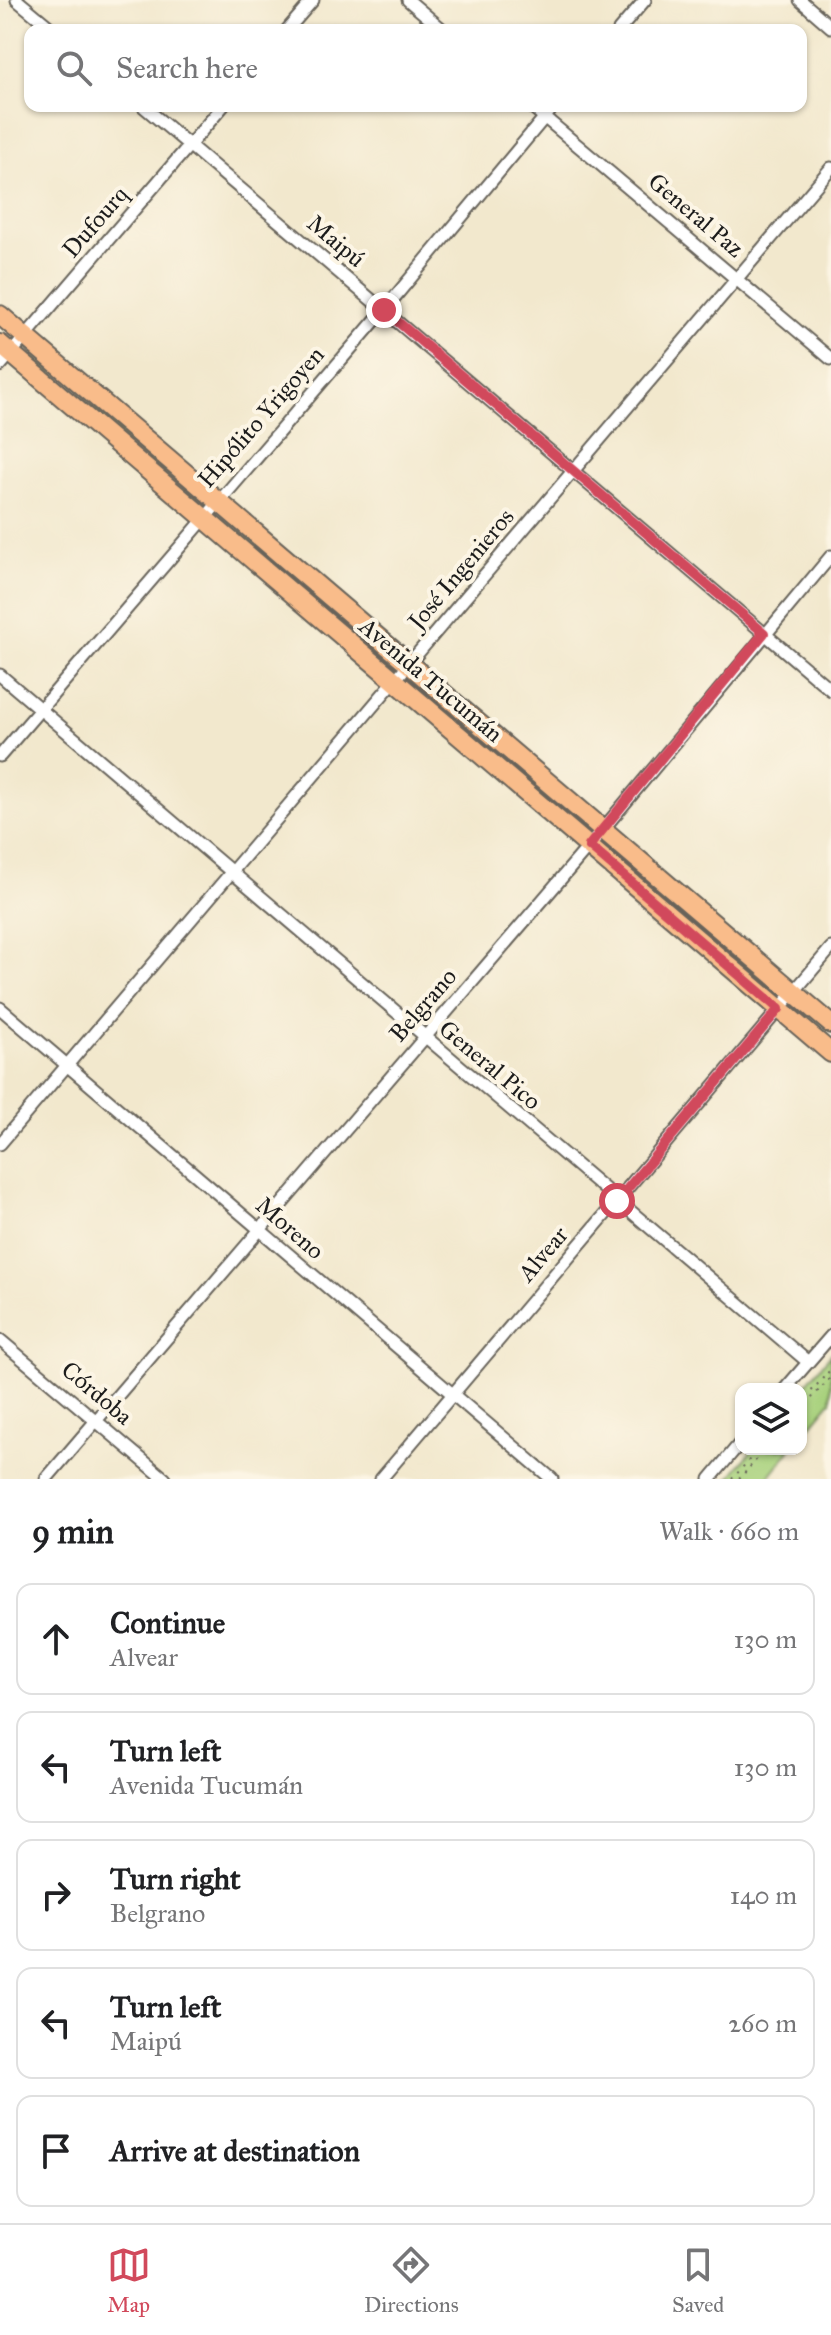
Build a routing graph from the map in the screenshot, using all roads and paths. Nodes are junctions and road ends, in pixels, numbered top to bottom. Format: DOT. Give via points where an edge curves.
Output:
graph roads {
  1 [pos="17,0"];
  2 [pos="313,0"];
  3 [pos="408,0"];
  4 [pos="645,0"];
  5 [pos="800,0"];
  6 [pos="46,24"];
  7 [pos="292,24"];
  8 [pos="436,24"];
  9 [pos="624,24"];
  10 [pos="831,27"];
  11 [pos="150,112"];
  12 [pos="218,112"];
  13 [pos="538,112"];
  14 [pos="549,112"];
  15 [pos="544,117"];
  16 [pos="189,145"];
  17 [pos="831,168"];
  18 [pos="736,278"];
  19 [pos="384,310"];
  20 [pos="0,315"];
  21 [pos="25,336"];
  22 [pos="4,354"];
  23 [pos="831,359"];
  24 [pos="572,470"];
  25 [pos="218,501"];
  26 [pos="204,517"];
  27 [pos="831,556"];
  28 [pos="764,633"];
  29 [pos="410,665"];
  30 [pos="0,675"];
  31 [pos="395,681"];
  32 [pos="831,690"];
  33 [pos="40,710"];
  34 [pos="0,756"];
  35 [pos="603,829"];
  36 [pos="589,846"];
  37 [pos="232,874"];
  38 [pos="831,948"];
  39 [pos="794,992"];
  40 [pos="0,1008"];
  41 [pos="779,1009"];
  42 [pos="831,1024"];
  43 [pos="424,1038"];
  44 [pos="831,1053"];
  45 [pos="66,1064"];
  46 [pos="0,1144"];
  47 [pos="617,1201"];
  48 [pos="258,1229"];
  49 [pos="831,1336"];
  50 [pos="0,1340"];
  51 [pos="808,1362"];
  52 [pos="831,1369"];
  53 [pos="831,1377"];
  54 [pos="790,1383"];
  55 [pos="452,1395"];
  56 [pos="807,1396"];
  57 [pos="807,1403"];
  58 [pos="95,1420"];
  59 [pos="735,1449"];
  60 [pos="754,1455"];
  61 [pos="761,1455"];
  62 [pos="46,1479"];
  63 [pos="165,1479"];
  64 [pos="381,1479"];
  65 [pos="552,1479"];
  66 [pos="710,1479"];
  67 [pos="732,1479"];
  68 [pos="739,1479"];
  1 -- 6 [label="street"];
  2 -- 7 [label="street"];
  3 -- 8 [label="street"];
  4 -- 9 [label="street"];
  5 -- 10 [label="street"];
  11 -- 16 [label="street, Maipú"];
  12 -- 16 [label="street, Dufourq"];
  13 -- 15 [label="street, General Paz"];
  14 -- 15 [label="street, Hipólito Yrigoyen"];
  15 -- 18 [label="street, General Paz"];
  15 -- 19 [label="street, Hipólito Yrigoyen"];
  16 -- 19 [label="street, Maipú"];
  16 -- 21 [label="street, Dufourq"];
  17 -- 18 [label="street, José Ingenieros"];
  18 -- 23 [label="street, General Paz"];
  18 -- 24 [label="street, José Ingenieros"];
  19 -- 24 [label="street, Maipú"];
  19 -- 25 [label="street, Hipólito Yrigoyen"];
  20 -- 21 [label="main road, Avenida Tucumán"];
  21 -- 22 [label="street, Dufourq"];
  21 -- 25 [label="main road, Avenida Tucumán"];
  22 -- 26 [label="main road, Avenida Tucumán"];
  24 -- 28 [label="street, Maipú"];
  24 -- 29 [label="street, José Ingenieros"];
  25 -- 26 [label="street, Hipólito Yrigoyen"];
  25 -- 29 [label="main road, Avenida Tucumán"];
  26 -- 31 [label="main road, Avenida Tucumán"];
  26 -- 33 [label="street, Hipólito Yrigoyen"];
  27 -- 28 [label="street, Belgrano"];
  28 -- 32 [label="street, Maipú"];
  28 -- 35 [label="street, Belgrano"];
  29 -- 31 [label="street, José Ingenieros"];
  29 -- 35 [label="main road, Avenida Tucumán"];
  30 -- 33 [label="street, General Pico"];
  31 -- 36 [label="main road, Avenida Tucumán"];
  31 -- 37 [label="street, José Ingenieros"];
  33 -- 34 [label="street, Hipólito Yrigoyen"];
  33 -- 37 [label="street, General Pico"];
  35 -- 36 [label="street, Belgrano"];
  35 -- 39 [label="main road, Avenida Tucumán"];
  36 -- 41 [label="main road, Avenida Tucumán"];
  36 -- 43 [label="street, Belgrano"];
  37 -- 43 [label="street, General Pico"];
  37 -- 45 [label="street, José Ingenieros"];
  38 -- 39 [label="street, Alvear"];
  39 -- 41 [label="street, Alvear"];
  39 -- 42 [label="main road, Avenida Tucumán"];
  40 -- 45 [label="street, Moreno"];
  41 -- 44 [label="main road, Avenida Tucumán"];
  41 -- 47 [label="street, Alvear"];
  43 -- 47 [label="street, General Pico"];
  43 -- 48 [label="street, Belgrano"];
  45 -- 46 [label="street, José Ingenieros"];
  45 -- 48 [label="street, Moreno"];
  47 -- 51 [label="street, General Pico"];
  47 -- 55 [label="street, Alvear"];
  48 -- 55 [label="street, Moreno"];
  48 -- 58 [label="street, Belgrano"];
  49 -- 51 [label="street"];
  50 -- 58 [label="street, Córdoba"];
  51 -- 54 [label="street"];
  52 -- 56 [label="path"];
  53 -- 57 [label="path"];
  55 -- 64 [label="street, Alvear"];
  55 -- 65 [label="street, Moreno"];
  58 -- 62 [label="street, Belgrano"];
  58 -- 63 [label="street, Córdoba"];
  59 -- 66 [label="street"];
  60 -- 67 [label="path"];
  61 -- 68 [label="path"];
}
